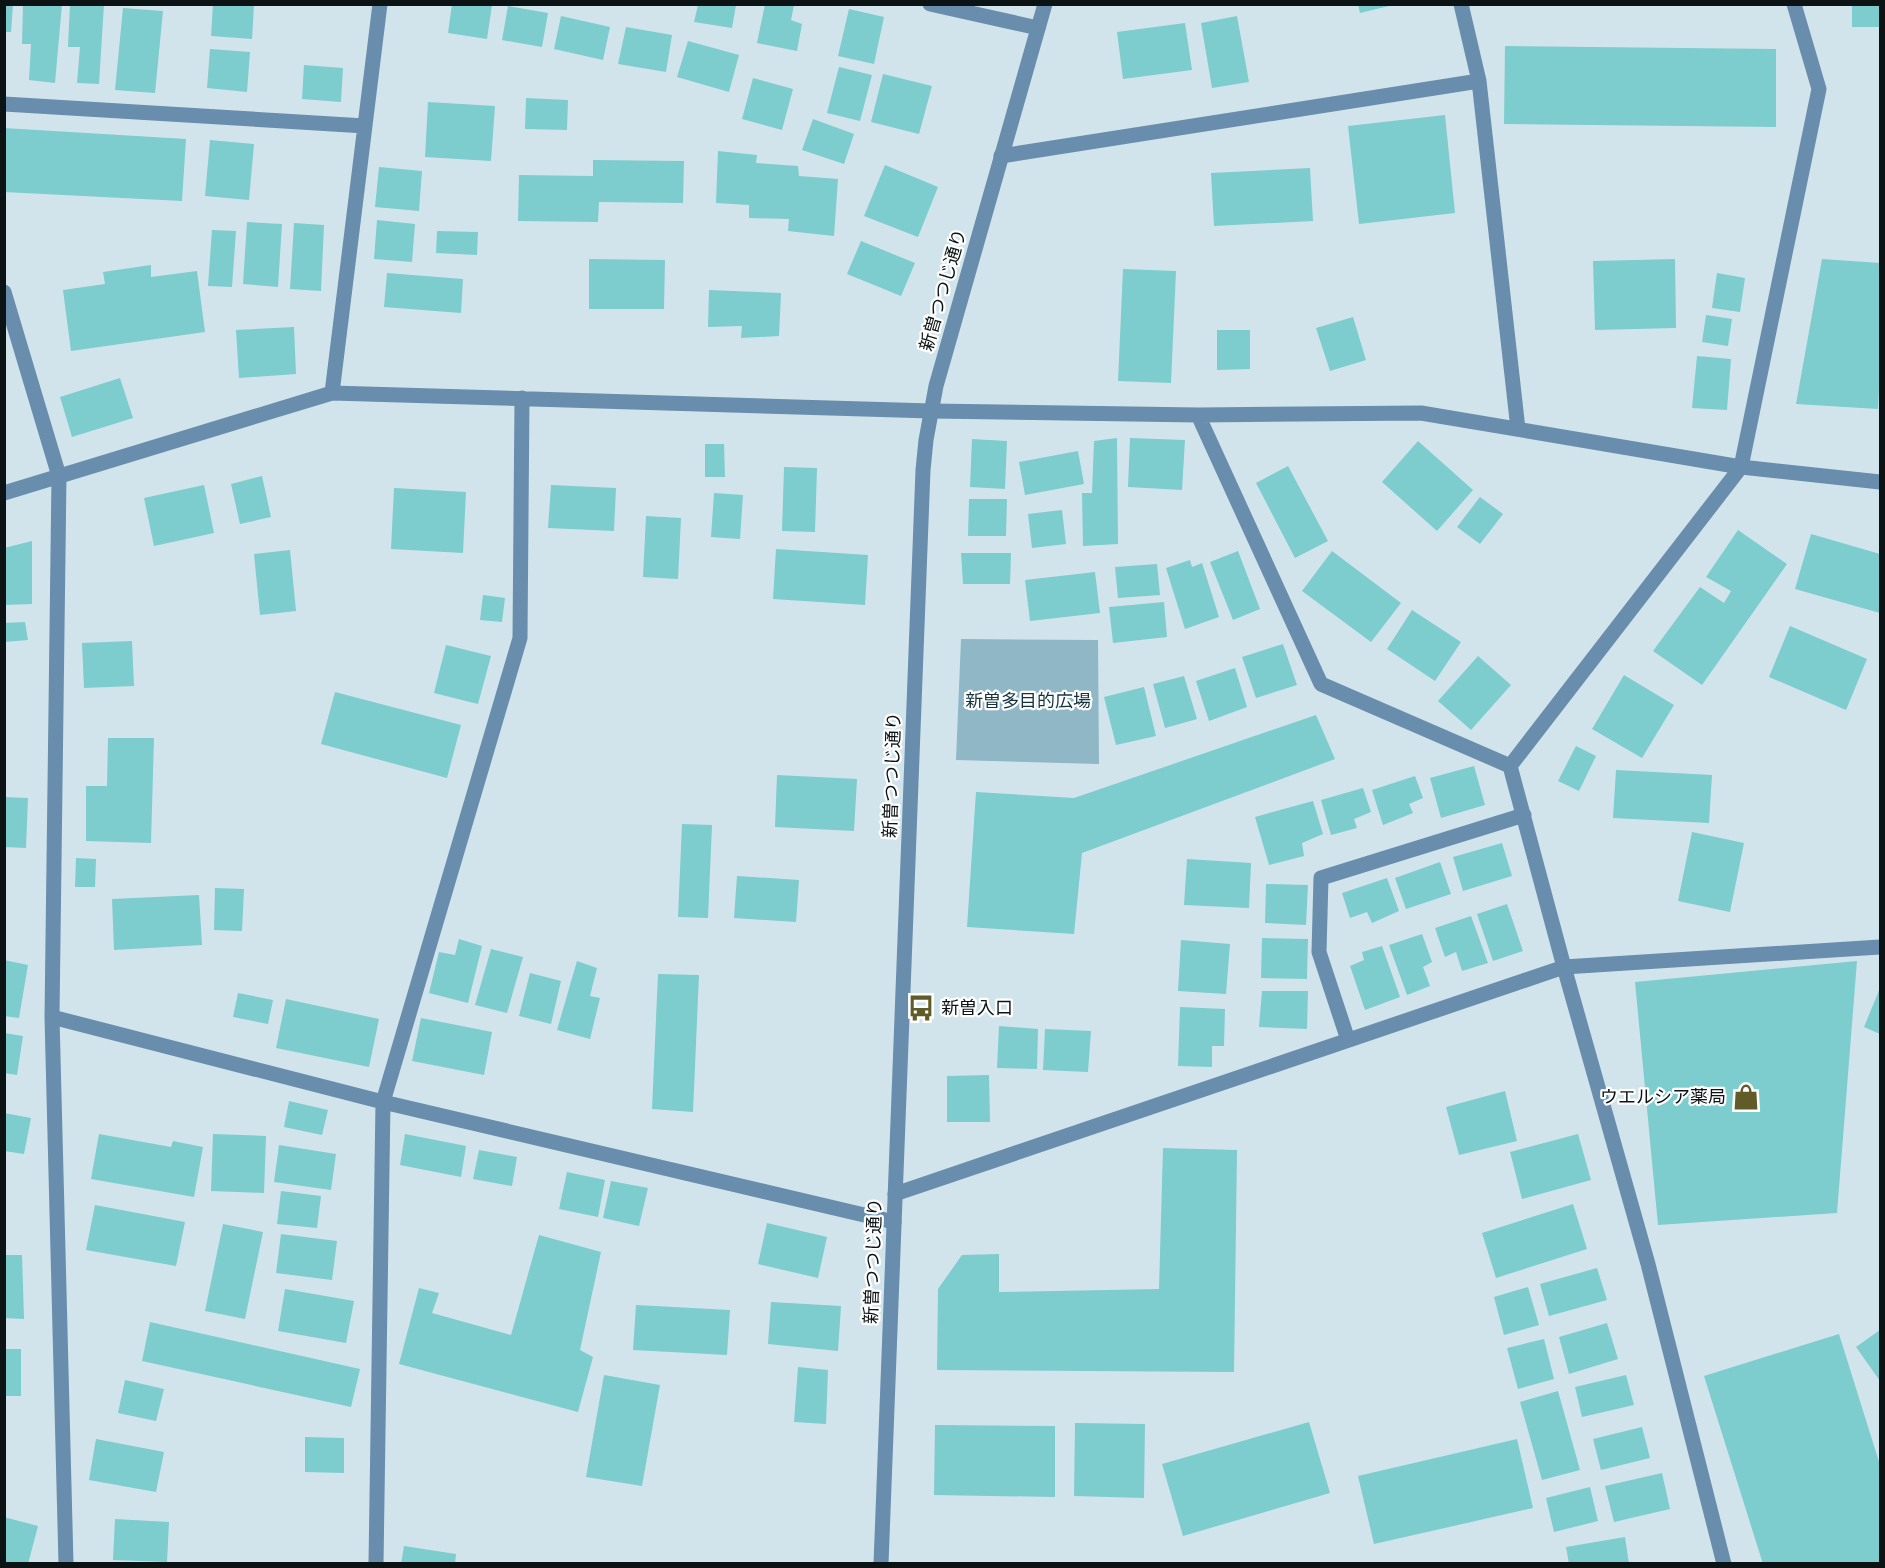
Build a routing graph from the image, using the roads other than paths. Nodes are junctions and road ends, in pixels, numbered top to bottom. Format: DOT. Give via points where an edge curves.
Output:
graph roads {
  1 [pos="380,4"];
  2 [pos="930,4"];
  3 [pos="1045,4"];
  4 [pos="1461,4"];
  5 [pos="1794,4"];
  6 [pos="1038,28"];
  7 [pos="1479,81"];
  8 [pos="4,104"];
  9 [pos="365,126"];
  10 [pos="1001,156"];
  11 [pos="4,292"];
  12 [pos="332,393"];
  13 [pos="522,398"];
  14 [pos="931,411"];
  15 [pos="1198,415"];
  16 [pos="1518,429"];
  17 [pos="1741,467"];
  18 [pos="59,476"];
  19 [pos="1881,482"];
  20 [pos="4,493"];
  21 [pos="1510,766"];
  22 [pos="1524,815"];
  23 [pos="1881,947"];
  24 [pos="1564,967"];
  25 [pos="52,1017"];
  26 [pos="1348,1040"];
  27 [pos="383,1102"];
  28 [pos="895,1194"];
  29 [pos="894,1222"];
  30 [pos="66,1563"];
  31 [pos="376,1563"];
  32 [pos="881,1563"];
  33 [pos="1724,1563"];
  1 -- 9 [label="street"];
  2 -- 6 [label="street"];
  3 -- 6 [label="street, 新曽つつじ通り"];
  4 -- 7 [label="street"];
  5 -- 17 [label="street" via="1819,89"];
  6 -- 10 [label="street, 新曽つつじ通り"];
  7 -- 10 [label="street"];
  7 -- 16 [label="street"];
  8 -- 9 [label="street"];
  9 -- 12 [label="street"];
  10 -- 14 [label="street, 新曽つつじ通り"];
  11 -- 18 [label="street"];
  12 -- 13 [label="street"];
  12 -- 18 [label="street"];
  13 -- 14 [label="street"];
  13 -- 27 [label="street" via="520,638"];
  14 -- 15 [label="street"];
  14 -- 28 [label="street, 新曽つつじ通り" via="923,470"];
  15 -- 16 [label="street" via="1421,413"];
  15 -- 21 [label="street" via="1322,684"];
  16 -- 17 [label="street"];
  17 -- 19 [label="street"];
  17 -- 21 [label="street"];
  18 -- 20 [label="street"];
  18 -- 25 [label="street"];
  21 -- 22 [label="street"];
  22 -- 24 [label="street"];
  22 -- 26 [label="street" via="1321,878 1319,952"];
  23 -- 24 [label="street"];
  24 -- 26 [label="street"];
  24 -- 33 [label="street" via="1647,1264"];
  25 -- 27 [label="street"];
  25 -- 30 [label="street"];
  26 -- 28 [label="street"];
  27 -- 29 [label="street"];
  27 -- 31 [label="street"];
  28 -- 29 [label="street, 新曽つつじ通り"];
  29 -- 32 [label="street, 新曽つつじ通り"];
}
